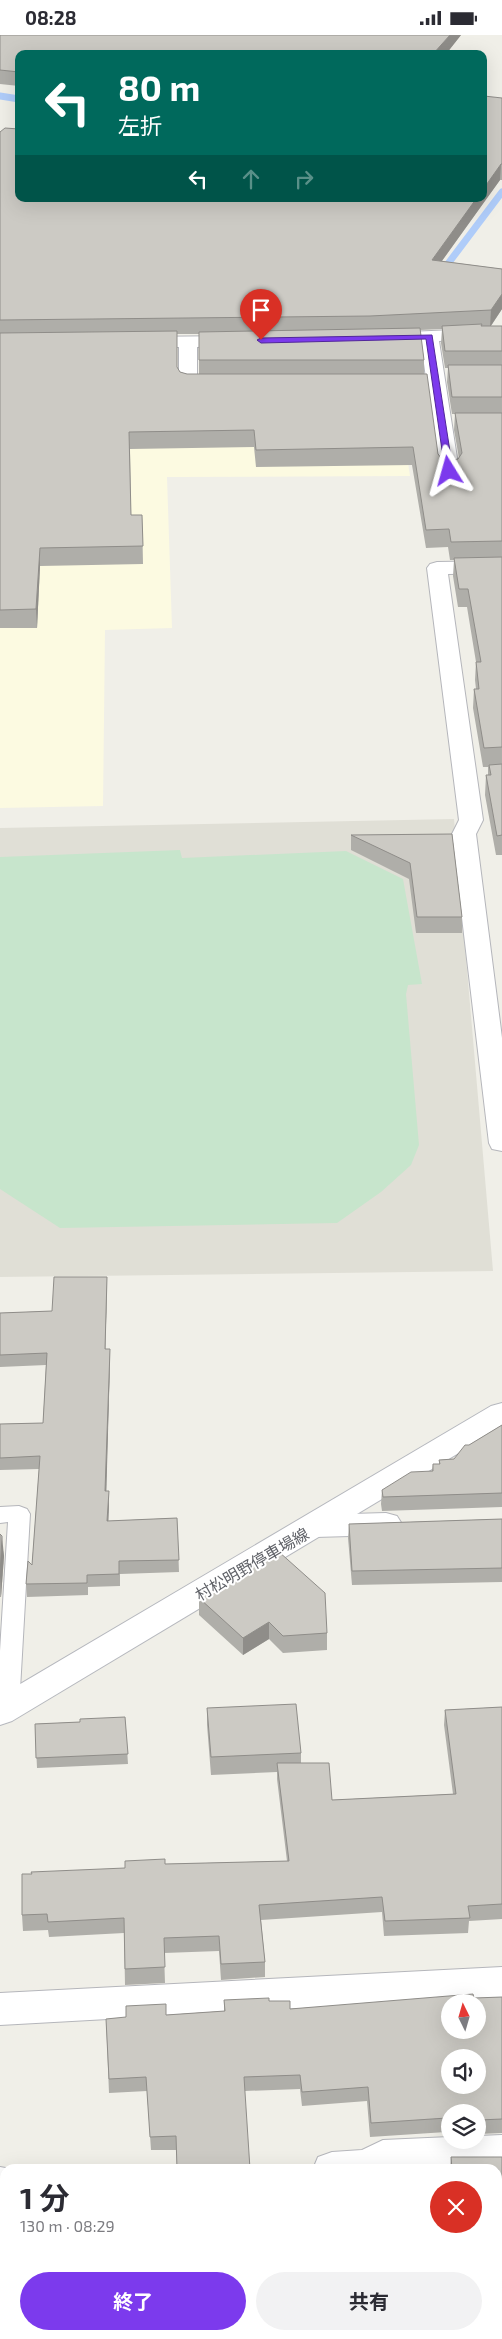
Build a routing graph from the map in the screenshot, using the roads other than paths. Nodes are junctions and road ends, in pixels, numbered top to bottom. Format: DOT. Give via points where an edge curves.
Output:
graph roads {
  1 [pos="502,333"];
  2 [pos="430,336"];
  3 [pos="370,339"];
  4 [pos="255,340"];
  5 [pos="188,341"];
  6 [pos="119,342"];
  7 [pos="454,375"];
  8 [pos="436,379"];
  9 [pos="377,383"];
  10 [pos="228,384"];
  11 [pos="449,471"];
  12 [pos="502,567"];
  13 [pos="497,1062"];
  14 [pos="502,1143"];
  15 [pos="502,1413"];
  16 [pos="0,1515"];
  17 [pos="413,1523"];
  18 [pos="315,1526"];
  19 [pos="4,1710"];
  20 [pos="502,1982"];
  21 [pos="0,2009"];
  22 [pos="502,2152"];
  23 [pos="373,2164"];
  1 -- 2 [label="street"];
  2 -- 3 [label="street"];
  2 -- 8 [label="street"];
  4 -- 5 [label="street"];
  5 -- 6 [label="street"];
  5 -- 10 [label="street" via="188,384"];
  7 -- 8 [label="street"];
  8 -- 9 [label="street"];
  8 -- 11 [label="street" via="450,422"];
  12 -- 13 [label="street" via="437,568 475,775 472,819 464,834"];
  13 -- 14 [label="street"];
  15 -- 18 [label="street, 村松明野停車場線"];
  16 -- 19 [label="lane" via="19,1514"];
  17 -- 18 [label="street"];
  18 -- 19 [label="street, 村松明野停車場線"];
  20 -- 21 [label="street"];
  22 -- 23 [label="street" via="382,2157"];
}
